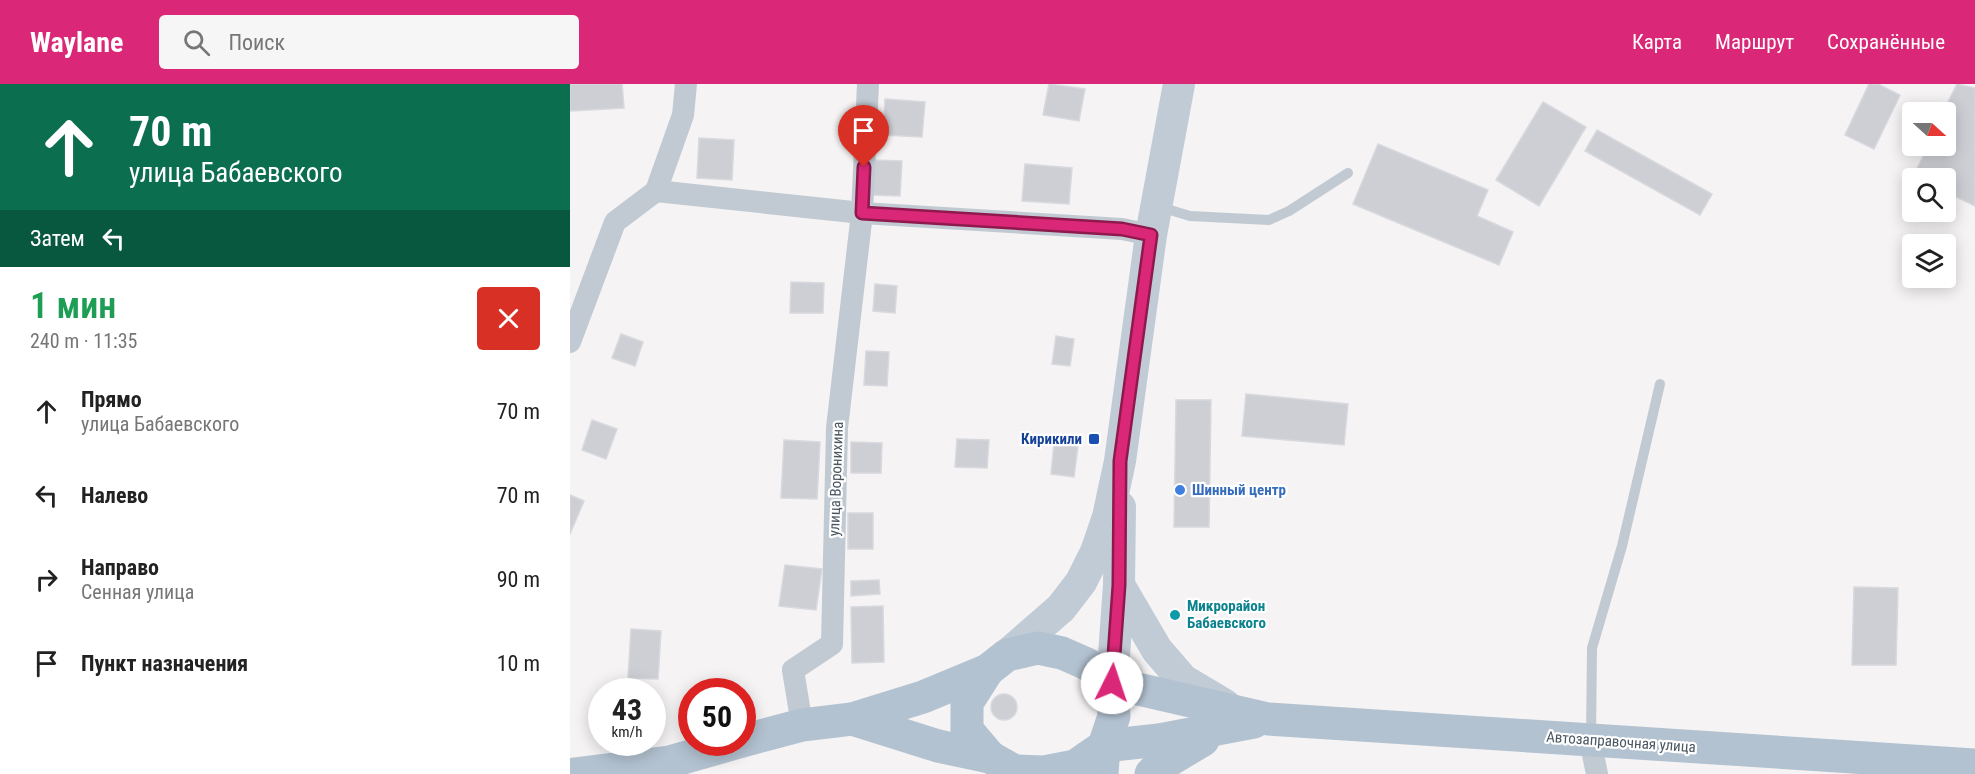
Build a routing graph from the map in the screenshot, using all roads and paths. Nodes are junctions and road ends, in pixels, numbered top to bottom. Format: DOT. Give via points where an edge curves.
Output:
graph roads {
  1 [pos="687,84"];
  2 [pos="868,84"];
  3 [pos="1179,84"];
  4 [pos="1348,173"];
  5 [pos="656,191"];
  6 [pos="862,213"];
  7 [pos="1154,221"];
  8 [pos="580,298"];
  9 [pos="570,342"];
  10 [pos="1660,384"];
  11 [pos="1120,461"];
  12 [pos="1119,585"];
  13 [pos="998,662"];
  14 [pos="1112,683"];
  15 [pos="852,719"];
  16 [pos="1244,720"];
  17 [pos="802,725"];
  18 [pos="756,738"];
  19 [pos="1590,740"];
  20 [pos="702,756"];
  21 [pos="1103,760"];
  22 [pos="1975,765"];
  23 [pos="669,768"];
  24 [pos="1008,768"];
  25 [pos="574,774"];
  26 [pos="1151,774"];
  27 [pos="1597,774"];
  1 -- 5 [label="street" via="683,115"];
  2 -- 6 [label="street"];
  3 -- 7 [label="main road"];
  4 -- 7 [label="lane" via="1269,220 1190,216"];
  5 -- 6 [label="street"];
  5 -- 8 [label="street" via="615,222"];
  6 -- 7 [label="street" via="1122,229"];
  6 -- 17 [label="street, улица Воронихина" via="837,428 832,644 793,670"];
  7 -- 11 [label="main road"];
  8 -- 9 [label="street"];
  10 -- 19 [label="lane" via="1622,546 1592,648"];
  11 -- 12 [label="main road"];
  11 -- 13 [label="main road" via="1108,517 1081,582 1061,608"];
  12 -- 14 [label="main road"];
  12 -- 16 [label="main road" via="1156,650 1183,680"];
  13 -- 14 [label="main road" via="1038,648 1062,652"];
  13 -- 15 [label="main road" via="923,697"];
  13 -- 24 [label="main road" via="967,703 967,730"];
  14 -- 16 [label="main road"];
  14 -- 21 [label="main road" via="1114,716"];
  15 -- 17 [label="main road"];
  15 -- 24 [label="main road"];
  16 -- 19 [label="main road, Автозаправочная улица"];
  16 -- 21 [label="main road" via="1159,740"];
  16 -- 26 [label="main road" via="1158,766"];
  17 -- 18 [label="main road"];
  19 -- 22 [label="main road, Автозаправочная улица"];
  19 -- 27 [label="street"];
  20 -- 23 [label="main road"];
  21 -- 24 [label="main road" via="1044,772"];
  23 -- 25 [label="main road"];
}
